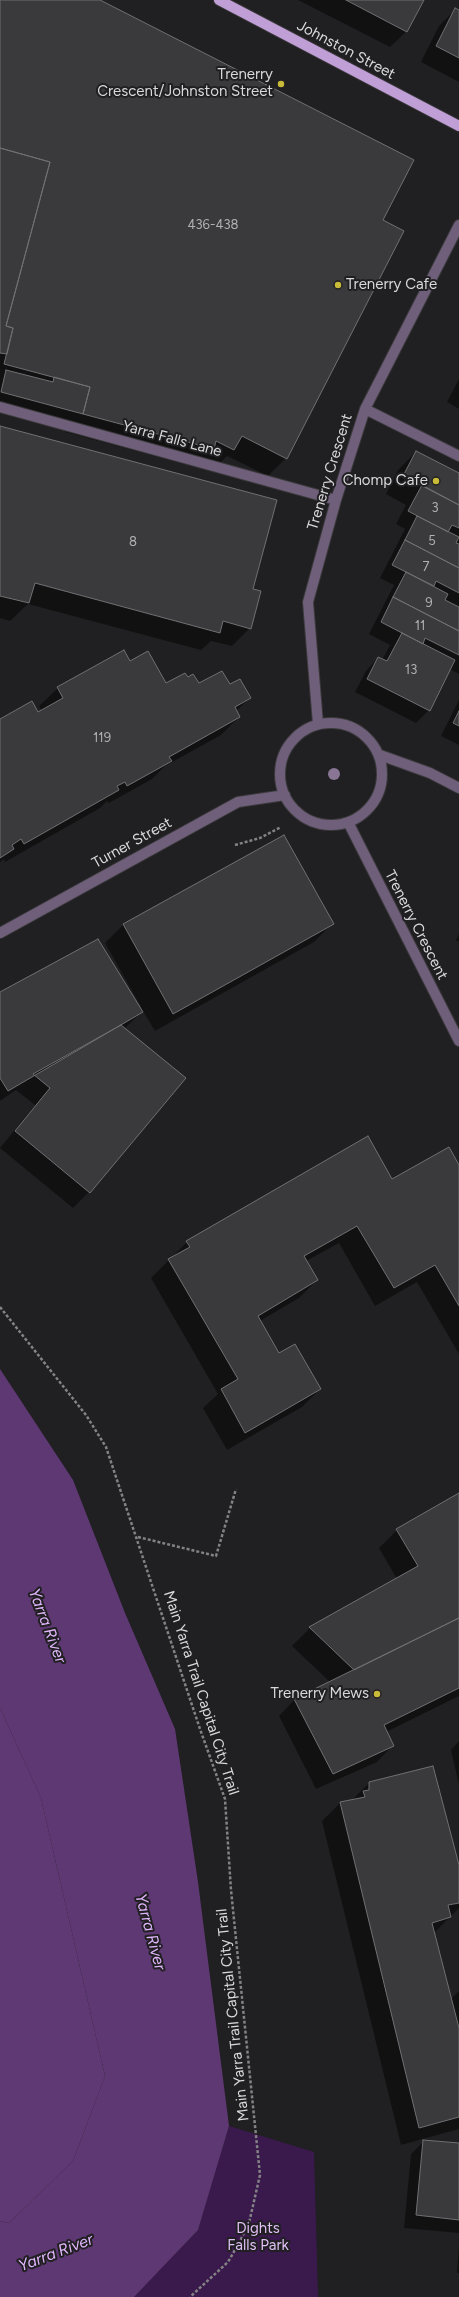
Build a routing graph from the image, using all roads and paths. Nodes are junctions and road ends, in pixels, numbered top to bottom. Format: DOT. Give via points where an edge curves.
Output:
graph roads {
  1 [pos="219,0"];
  2 [pos="459,126"];
  3 [pos="459,225"];
  4 [pos="0,407"];
  5 [pos="365,409"];
  6 [pos="459,456"];
  7 [pos="336,500"];
  8 [pos="318,724"];
  9 [pos="380,755"];
  10 [pos="459,788"];
  11 [pos="285,796"];
  12 [pos="348,822"];
  13 [pos="281,827"];
  14 [pos="235,845"];
  15 [pos="0,933"];
  16 [pos="459,1041"];
  17 [pos="0,1307"];
  18 [pos="236,1489"];
  19 [pos="138,1537"];
  20 [pos="190,2297"];
  1 -- 2 [label="main road, Johnston Street"];
  3 -- 5 [label="street, Trenerry Crescent"];
  4 -- 7 [label="street, Yarra Falls Lane"];
  5 -- 6 [label="street"];
  5 -- 7 [label="street, Trenerry Crescent"];
  7 -- 8 [label="street, Trenerry Crescent" via="308,602"];
  8 -- 9 [label="street" via="333,722 361,731"];
  8 -- 11 [label="street" via="304,730 293,739 285,751 280,766 280,781"];
  9 -- 10 [label="street" via="430,773"];
  9 -- 12 [label="street" via="383,771 377,798 363,815"];
  11 -- 12 [label="street" via="304,818 318,824"];
  11 -- 15 [label="street, Turner Street" via="238,802"];
  12 -- 16 [label="street, Trenerry Crescent"];
  13 -- 14 [label="path" via="260,838"];
  17 -- 19 [label="path, Main Yarra Trail Capital City Trail" via="86,1415 106,1447"];
  18 -- 19 [label="path" via="216,1556"];
  19 -- 20 [label="path, Main Yarra Trail Capital City Trail" via="225,1799 231,1890 260,2175 249,2223 228,2262"];
}
